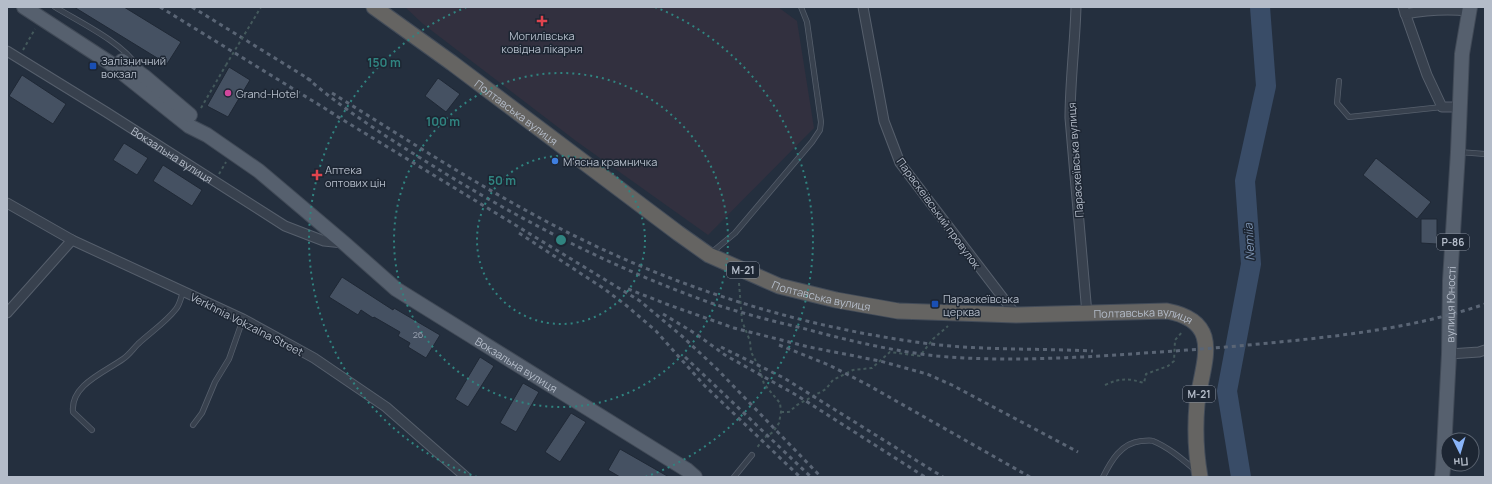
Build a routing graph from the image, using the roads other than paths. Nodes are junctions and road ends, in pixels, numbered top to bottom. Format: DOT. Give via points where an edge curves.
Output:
graph roads {
  1 [pos="24,7"];
  2 [pos="55,7"];
  3 [pos="374,7"];
  4 [pos="800,7"];
  5 [pos="863,7"];
  6 [pos="1076,7"];
  7 [pos="1469,9"];
  8 [pos="1404,11"];
  9 [pos="40,12"];
  10 [pos="7,51"];
  11 [pos="145,77"];
  12 [pos="1339,81"];
  13 [pos="1442,107"];
  14 [pos="1460,107"];
  15 [pos="207,135"];
  16 [pos="1458,152"];
  17 [pos="1485,154"];
  18 [pos="7,203"];
  19 [pos="72,240"];
  20 [pos="344,243"];
  21 [pos="709,255"];
  22 [pos="184,292"];
  23 [pos="7,313"];
  24 [pos="1087,314"];
  25 [pos="1016,315"];
  26 [pos="243,319"];
  27 [pos="1485,350"];
  28 [pos="1449,354"];
  29 [pos="193,425"];
  30 [pos="92,430"];
  31 [pos="752,455"];
  32 [pos="1199,475"];
  33 [pos="466,477"];
  34 [pos="695,477"];
  35 [pos="734,477"];
  36 [pos="1103,477"];
  37 [pos="1442,477"];
  1 -- 9 [label="main road, Вокзальна вулиця"];
  2 -- 11 [label="lane" via="106,38 132,58"];
  3 -- 21 [label="highway, Полтавська вулиця / М-21"];
  4 -- 21 [label="lane" via="807,22 820,130 735,233"];
  5 -- 25 [label="street, Параскеївський провулок" via="884,121 900,163"];
  6 -- 24 [label="street, Параскеївська вулиця" via="1070,118"];
  7 -- 8 [label="street"];
  7 -- 14 [label="main road, вулиця Юності / Р-86" via="1462,54"];
  8 -- 13 [label="street" via="1427,75"];
  9 -- 11 [label="main road, Вокзальна вулиця" via="89,38"];
  9 -- 15 [label="main road, Вокзальна вулиця" via="110,63 189,126"];
  10 -- 20 [label="street, Вокзальна вулиця" via="285,226 324,241"];
  11 -- 15 [label="main road, Вокзальна вулиця" via="194,119"];
  12 -- 13 [label="lane" via="1338,102 1349,117"];
  13 -- 14 [label="street"];
  14 -- 16 [label="main road, вулиця Юності / Р-86"];
  15 -- 20 [label="main road, Вокзальна вулиця" via="258,171"];
  16 -- 17 [label="lane"];
  16 -- 28 [label="main road, вулиця Юності / Р-86" via="1450,281"];
  18 -- 19 [label="street, Verkhnia Vokzalna Street"];
  19 -- 22 [label="street, Verkhnia Vokzalna Street"];
  19 -- 23 [label="street"];
  20 -- 34 [label="main road, Вокзальна вулиця" via="396,289"];
  21 -- 25 [label="highway, Полтавська вулиця / М-21" via="779,286 836,300 898,311"];
  22 -- 26 [label="street, Verkhnia Vokzalna Street"];
  22 -- 30 [label="lane" via="177,308 158,328 124,359 82,387 75,397 73,412"];
  24 -- 25 [label="highway, Полтавська вулиця / М-21"];
  24 -- 32 [label="highway, Полтавська вулиця / М-21" via="1167,311 1189,317 1198,326 1206,344 1197,404"];
  26 -- 29 [label="lane" via="229,359 215,382 202,413"];
  26 -- 33 [label="street, Verkhnia Vokzalna Street" via="314,358 386,407"];
  27 -- 28 [label="street"];
  28 -- 37 [label="main road, вулиця Юності / Р-86"];
  31 -- 35 [label="lane"];
  32 -- 36 [label="lane" via="1178,456 1152,441 1136,442 1120,449"];
}
